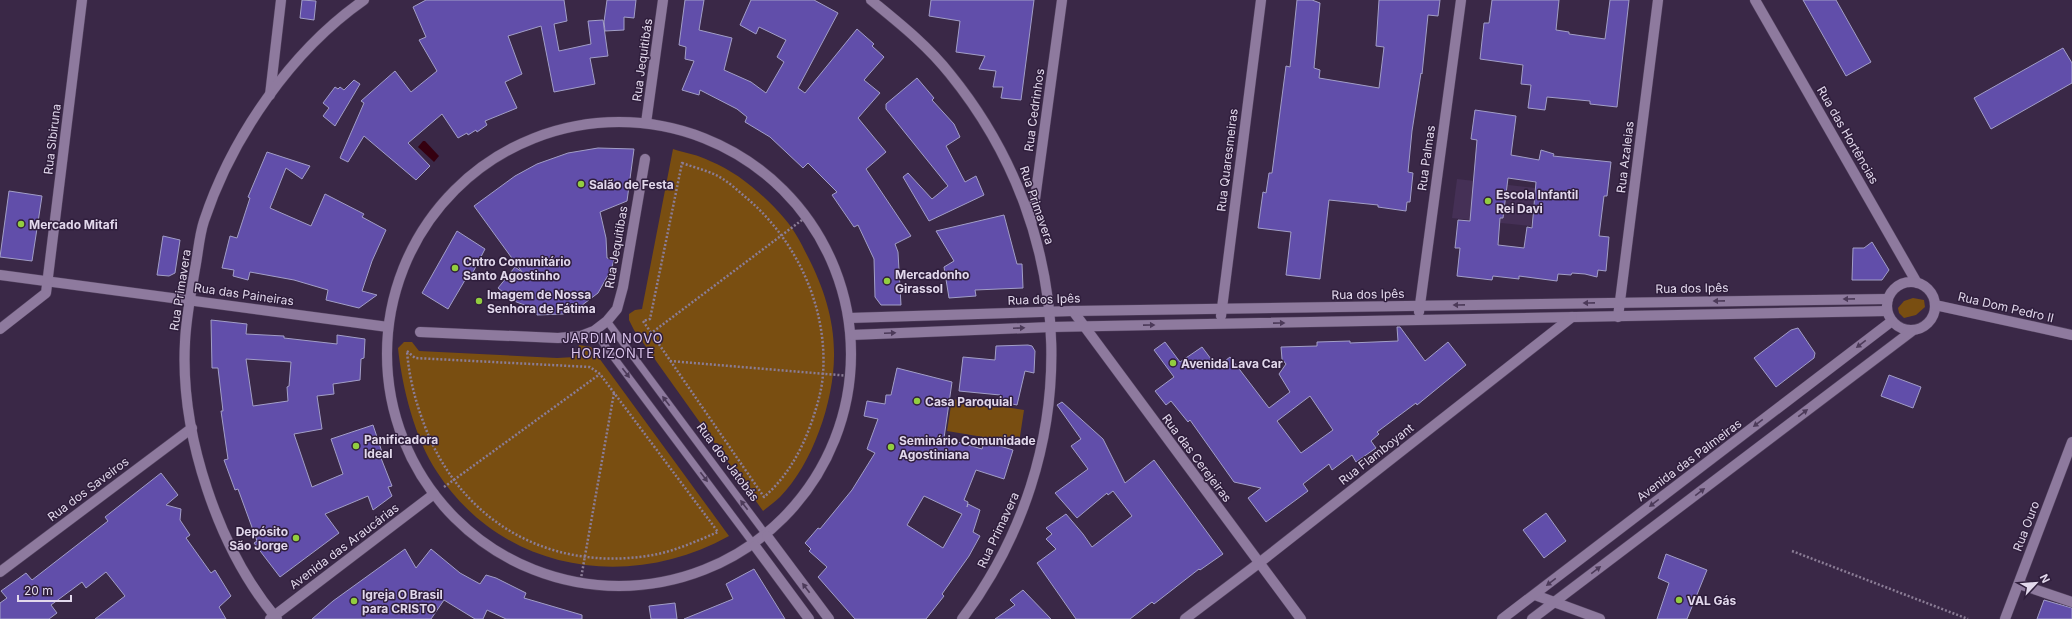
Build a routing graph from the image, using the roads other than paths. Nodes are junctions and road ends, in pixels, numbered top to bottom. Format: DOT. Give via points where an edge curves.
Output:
graph roads {
  1 [pos="82,0"];
  2 [pos="281,0"];
  3 [pos="364,0"];
  4 [pos="663,0"];
  5 [pos="870,0"];
  6 [pos="1062,0"];
  7 [pos="1261,0"];
  8 [pos="1461,0"];
  9 [pos="1658,0"];
  10 [pos="1755,0"];
  11 [pos="270,95"];
  12 [pos="646,123"];
  13 [pos="645,159"];
  14 [pos="1032,223"];
  15 [pos="0,275"];
  16 [pos="48,281"];
  17 [pos="1917,283"];
  18 [pos="1888,299"];
  19 [pos="190,300"];
  20 [pos="1619,302"];
  21 [pos="1572,303"];
  22 [pos="1935,305"];
  23 [pos="1420,306"];
  24 [pos="1222,310"];
  25 [pos="1887,311"];
  26 [pos="1050,312"];
  27 [pos="1073,312"];
  28 [pos="1618,317"];
  29 [pos="849,318"];
  30 [pos="1572,318"];
  31 [pos="1418,320"];
  32 [pos="606,321"];
  33 [pos="1892,321"];
  34 [pos="1220,324"];
  35 [pos="1083,326"];
  36 [pos="388,327"];
  37 [pos="1051,327"];
  38 [pos="0,329"];
  39 [pos="594,331"];
  40 [pos="1912,331"];
  41 [pos="420,332"];
  42 [pos="851,334"];
  43 [pos="2072,335"];
  44 [pos="192,428"];
  45 [pos="2072,442"];
  46 [pos="434,494"];
  47 [pos="767,536"];
  48 [pos="755,546"];
  49 [pos="1259,563"];
  50 [pos="0,572"];
  51 [pos="2019,584"];
  52 [pos="1534,594"];
  53 [pos="1555,601"];
  54 [pos="2072,602"];
  55 [pos="274,618"];
  56 [pos="809,619"];
  57 [pos="829,619"];
  58 [pos="962,619"];
  59 [pos="1185,619"];
  60 [pos="1301,619"];
  61 [pos="1502,619"];
  62 [pos="1532,619"];
  63 [pos="1600,619"];
  64 [pos="2005,619"];
  1 -- 16 [label="street, Rua Sibiruna"];
  2 -- 11 [label="street"];
  3 -- 11 [label="street, Rua Primavera" via="311,44"];
  4 -- 12 [label="street, Rua Jequitibás"];
  5 -- 14 [label="street, Rua Primavera" via="910,31 950,73 983,119 1011,170"];
  6 -- 14 [label="street, Rua Cedrinhos"];
  7 -- 24 [label="street, Rua Quaresmeiras"];
  8 -- 23 [label="street, Rua Palmas"];
  9 -- 20 [label="street, Rua Azaleias"];
  10 -- 17 [label="street, Rua das Hortências"];
  11 -- 19 [label="street, Rua Primavera" via="235,148 204,222"];
  12 -- 29 [label="street" via="684,131 719,144 752,164 781,188 806,217 826,248 840,282"];
  12 -- 36 [label="street" via="601,122 556,130 513,146 475,171 442,203 416,241 398,282"];
  13 -- 32 [label="street, Rua Jequitibas" via="623,287 617,309"];
  14 -- 26 [label="street, Rua Primavera" via="1042,260"];
  15 -- 16 [label="street, Rua das Paineiras"];
  16 -- 19 [label="street, Rua das Paineiras"];
  16 -- 38 [label="street, Rua Sibiruna" via="46,293"];
  17 -- 18 [label="street" via="1897,285"];
  17 -- 22 [label="street" via="1930,290"];
  18 -- 20 [label="street, Rua dos Ipês, one-way"];
  18 -- 25 [label="street"];
  19 -- 36 [label="street, Rua das Paineiras"];
  19 -- 44 [label="street, Rua Primavera" via="185,342 186,385"];
  20 -- 21 [label="street, Rua dos Ipês, one-way"];
  20 -- 28 [label="street, Rua Azaleias"];
  21 -- 23 [label="street, Rua dos Ipês, one-way"];
  21 -- 30 [label="street"];
  22 -- 40 [label="street" via="1935,313 1930,322"];
  22 -- 43 [label="street, Rua Dom Pedro II"];
  23 -- 24 [label="street, Rua dos Ipês"];
  23 -- 31 [label="street, Rua Palmas"];
  24 -- 27 [label="street, Rua dos Ipês"];
  24 -- 34 [label="street, Rua Quaresmeiras"];
  25 -- 28 [label="street"];
  25 -- 33 [label="street"];
  26 -- 27 [label="street, Rua dos Ipês"];
  26 -- 29 [label="street, Rua dos Ipês"];
  26 -- 37 [label="street, Rua Primavera"];
  27 -- 35 [label="street, Rua das Cerejeiras"];
  28 -- 30 [label="street"];
  29 -- 42 [label="street"];
  30 -- 31 [label="street"];
  30 -- 49 [label="street, Rua Flamboyant"];
  34 -- 31 [label="street, one-way"];
  32 -- 39 [label="street, Rua Jequitibas"];
  47 -- 32 [label="lane, Rua dos Jatobás, one-way"];
  33 -- 40 [label="street" via="1902,329"];
  33 -- 52 [label="street, Avenida das Palmeiras, one-way"];
  35 -- 34 [label="street, one-way"];
  35 -- 37 [label="street"];
  35 -- 49 [label="street, Rua das Cerejeiras"];
  36 -- 46 [label="street" via="388,372 395,415 411,457"];
  42 -- 37 [label="street, one-way"];
  37 -- 58 [label="street, Rua Primavera" via="1052,360 1048,411 1040,456 1031,487 1020,518 992,576"];
  39 -- 41 [label="street" via="581,336 558,338"];
  39 -- 48 [label="lane, one-way"];
  53 -- 40 [label="street, one-way"];
  42 -- 47 [label="street" via="850,376 844,413 832,448 815,481 792,511"];
  44 -- 50 [label="street, Rua dos Saveiros"];
  44 -- 55 [label="street, Rua Primavera" via="201,468 230,545"];
  45 -- 51 [label="street, Rua Ouro"];
  46 -- 48 [label="street" via="464,527 499,553 538,572 580,584 616,587 653,585 690,577"];
  46 -- 55 [label="street, Avenida das Araucárias"];
  47 -- 48 [label="street"];
  57 -- 47 [label="street, Rua dos Jatobás, one-way"];
  48 -- 56 [label="street"];
  49 -- 59 [label="street, Rua Flamboyant"];
  49 -- 60 [label="street, Rua das Cerejeiras"];
  51 -- 54 [label="street"];
  51 -- 64 [label="street, Rua Ouro"];
  52 -- 53 [label="street"];
  52 -- 61 [label="street, Avenida das Palmeiras"];
  53 -- 62 [label="street"];
  53 -- 63 [label="street"];
}
